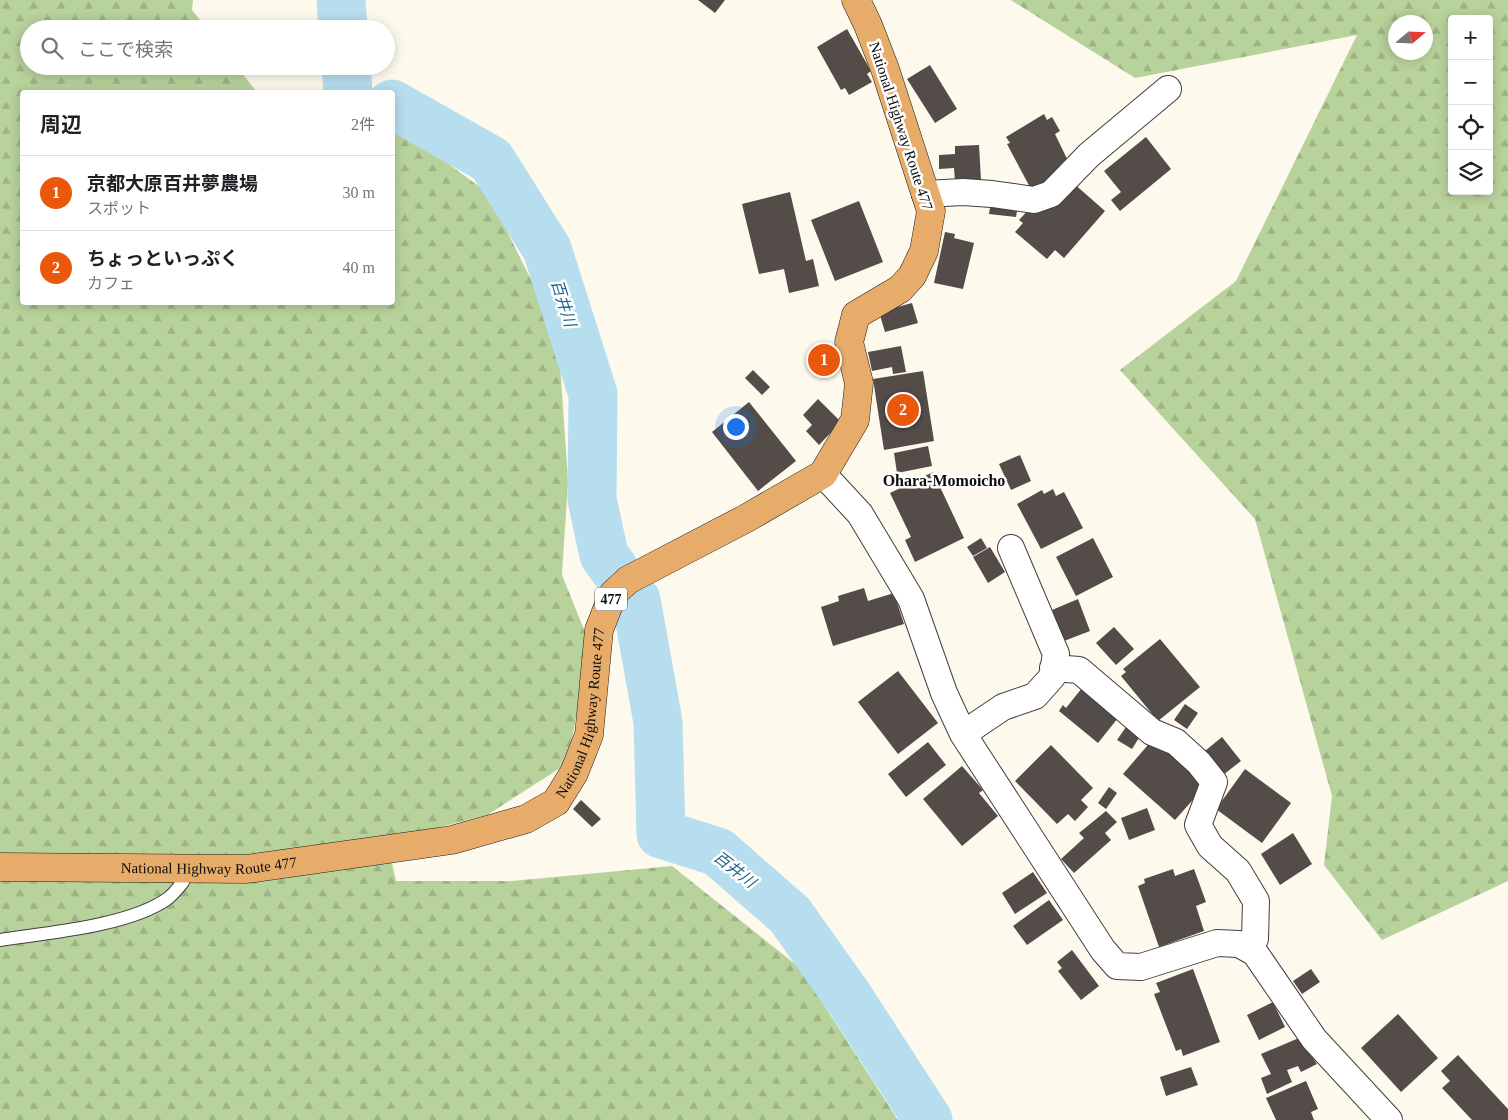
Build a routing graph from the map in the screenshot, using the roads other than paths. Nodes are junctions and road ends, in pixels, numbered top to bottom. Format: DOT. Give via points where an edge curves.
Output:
graph roads {
  1 [pos="856,0"];
  2 [pos="1168,89"];
  3 [pos="926,194"];
  4 [pos="823,474"];
  5 [pos="1011,548"];
  6 [pos="1053,668"];
  7 [pos="963,734"];
  8 [pos="0,867"];
  9 [pos="169,870"];
  10 [pos="0,940"];
  11 [pos="1248,950"];
  12 [pos="1389,1120"];
  1 -- 3 [label="highway, National Highway Route 477 / 477" via="885,69"];
  2 -- 3 [label="street" via="1089,155 1051,194 1034,200 963,192"];
  3 -- 4 [label="highway, National Highway Route 477 / 477" via="931,211 927,235 924,251 912,276 900,289 856,315 849,342 859,383 855,420"];
  4 -- 7 [label="street" via="860,514 911,599 944,693"];
  4 -- 9 [label="highway, National Highway Route 477 / 477" via="628,580 614,594 599,630 589,734 574,773 556,802 526,819 452,840 247,869"];
  5 -- 6 [label="street" via="1056,654"];
  6 -- 7 [label="street" via="1052,677 1034,696 1003,707"];
  6 -- 11 [label="street" via="1078,670 1152,732 1176,742 1214,782 1198,825 1210,846 1238,871 1256,901 1256,939"];
  7 -- 11 [label="street" via="1103,950 1118,966 1142,967 1217,944 1239,944"];
  8 -- 9 [label="highway, National Highway Route 477 / 477"];
  9 -- 10 [label="lane" via="183,882 167,899 139,912 96,926"];
  11 -- 12 [label="street" via="1265,965 1314,1039"];
}
